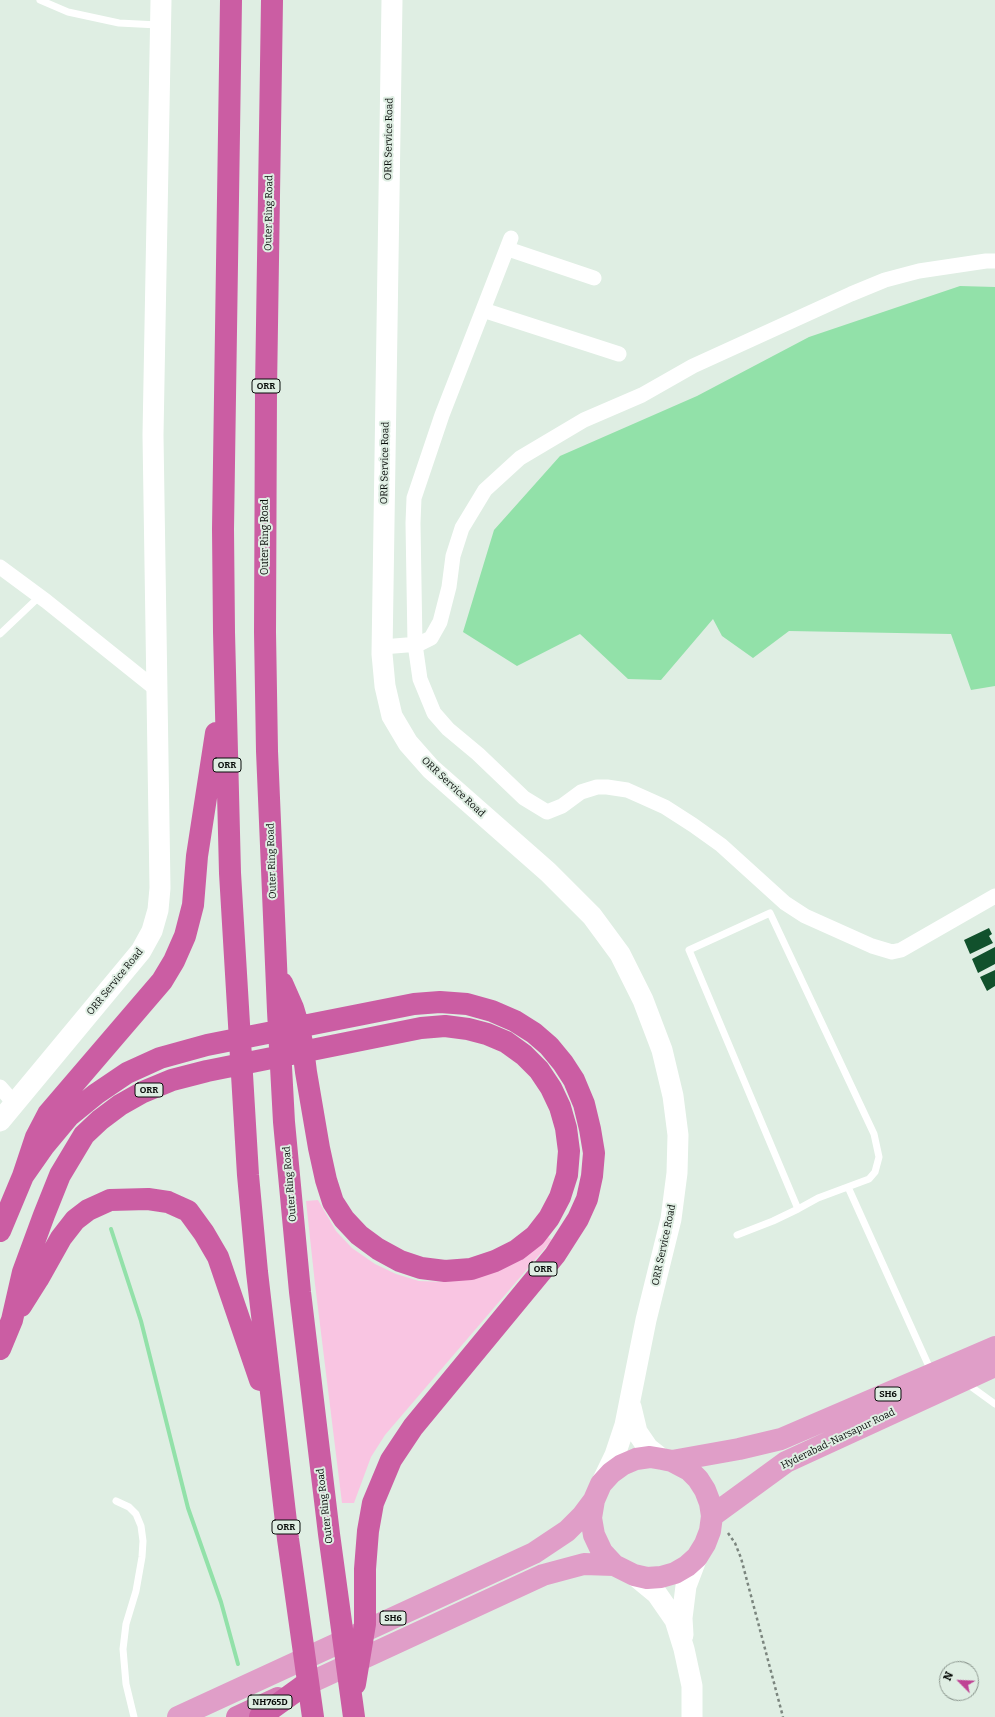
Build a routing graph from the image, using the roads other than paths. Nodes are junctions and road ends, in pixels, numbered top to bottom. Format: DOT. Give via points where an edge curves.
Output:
graph roads {
  1 [pos="40,0"];
  2 [pos="161,0"];
  3 [pos="231,0"];
  4 [pos="272,0"];
  5 [pos="392,0"];
  6 [pos="160,25"];
  7 [pos="995,261"];
  8 [pos="594,278"];
  9 [pos="483,310"];
  10 [pos="619,354"];
  11 [pos="0,567"];
  12 [pos="40,596"];
  13 [pos="0,634"];
  14 [pos="415,644"];
  15 [pos="382,647"];
  16 [pos="225,675"];
  17 [pos="157,690"];
  18 [pos="995,896"];
  19 [pos="286,1010"];
  20 [pos="0,1088"];
  21 [pos="14,1103"];
  22 [pos="0,1121"];
  23 [pos="23,1176"];
  24 [pos="848,1187"];
  25 [pos="798,1209"];
  26 [pos="0,1231"];
  27 [pos="736,1235"];
  28 [pos="12,1320"];
  29 [pos="995,1348"];
  30 [pos="0,1349"];
  31 [pos="995,1366"];
  32 [pos="932,1375"];
  33 [pos="963,1381"];
  34 [pos="631,1393"];
  35 [pos="995,1404"];
  36 [pos="274,1419"];
  37 [pos="667,1460"];
  38 [pos="598,1492"];
  39 [pos="116,1501"];
  40 [pos="718,1523"];
  41 [pos="697,1557"];
  42 [pos="614,1565"];
  43 [pos="634,1575"];
  44 [pos="684,1649"];
  45 [pos="303,1686"];
  46 [pos="353,1710"];
  47 [pos="134,1717"];
  48 [pos="178,1717"];
  49 [pos="237,1717"];
  50 [pos="260,1717"];
  51 [pos="312,1717"];
  52 [pos="692,1717"];
  1 -- 6 [label="lane" via="68,12 119,23"];
  2 -- 6 [label="main road, ORR Service Road"];
  3 -- 16 [label="highway, ORR" via="224,398"];
  4 -- 19 [label="highway, Outer Ring Road / ORR" via="266,390 267,758 276,968"];
  5 -- 15 [label="main road, ORR Service Road"];
  6 -- 17 [label="main road, ORR Service Road" via="153,435"];
  7 -- 14 [label="street" via="986,260 919,271 885,280 851,294 693,366 642,395 584,420 520,458 485,490 462,528 453,556 449,587 440,622 430,638"];
  8 -- 9 [label="street" via="510,244"];
  9 -- 10 [label="street"];
  9 -- 14 [label="street" via="442,415 414,498"];
  11 -- 12 [label="street"];
  12 -- 13 [label="lane"];
  12 -- 17 [label="street"];
  14 -- 15 [label="street"];
  14 -- 18 [label="street" via="420,679 434,713 448,729 524,798 547,812 562,806 581,792 596,787 633,793 665,807 694,825 721,845 785,903 805,916 872,946 892,952 900,950"];
  15 -- 34 [label="main road, ORR Service Road" via="385,686 392,716 408,743 431,769 548,872 592,916 620,954 643,1000 662,1050 674,1096 678,1135 677,1173 671,1219"];
  16 -- 23 [label="highway, ORR" via="197,856 193,905 185,936 162,981 48,1114 36,1137"];
  16 -- 36 [label="highway, ORR" via="230,860 242,1084 254,1243"];
  17 -- 21 [label="main road, ORR Service Road" via="160,888 158,910 152,931 137,956"];
  19 -- 28 [label="highway, ORR" via="302,1041 306,1072 319,1148 334,1202 344,1219 359,1235 400,1262 445,1271 471,1269 495,1261 517,1250 535,1236 549,1218 567,1174 569,1151 566,1128 551,1088 539,1070 506,1042 468,1029 445,1026 421,1028 207,1071 172,1080 120,1105 84,1135 60,1175 24,1272"];
  19 -- 46 [label="highway, Outer Ring Road / ORR" via="282,1076 288,1172 300,1292"];
  20 -- 21 [label="street"];
  21 -- 22 [label="main road, ORR Service Road"];
  23 -- 26 [label="highway, ORR"];
  23 -- 46 [label="highway, ORR" via="69,1116 128,1073 160,1058 207,1045 414,1004 468,1004 515,1021 549,1046 574,1080 584,1104 594,1153 587,1199 578,1219 555,1255 413,1427 391,1460 373,1503 368,1530 364,1569 363,1641"];
  24 -- 25 [label="lane" via="818,1198"];
  24 -- 25 [label="lane" via="869,1179 875,1172 879,1157 874,1134 770,913 689,950"];
  24 -- 32 [label="lane"];
  25 -- 27 [label="lane"];
  28 -- 30 [label="highway"];
  28 -- 36 [label="highway" via="61,1238 75,1220 88,1210 110,1200 148,1199 168,1202 188,1211 218,1257"];
  29 -- 32 [label="main road, Hyderabad-Narsapur Road / SH6"];
  31 -- 33 [label="main road, Hyderabad-Narsapur Road / SH6"];
  32 -- 37 [label="main road, Hyderabad-Narsapur Road / SH6" via="781,1439 740,1449"];
  33 -- 35 [label="lane"];
  33 -- 40 [label="main road, Hyderabad-Narsapur Road / SH6" via="786,1462"];
  34 -- 37 [label="main road" via="631,1413 637,1432 648,1448"];
  34 -- 38 [label="main road" via="626,1425"];
  36 -- 51 [label="highway, ORR"];
  37 -- 38 [label="main road, SH6" via="650,1457 629,1462 611,1473"];
  37 -- 40 [label="main road, SH6" via="689,1470 698,1479"];
  38 -- 42 [label="main road, SH6" via="591,1518 594,1535 602,1552"];
  38 -- 48 [label="main road, SH6" via="582,1516 567,1531 534,1554"];
  39 -- 47 [label="lane" via="129,1507 136,1514 143,1541 136,1591 126,1624 123,1649 126,1684"];
  40 -- 41 [label="main road, SH6" via="710,1531"];
  41 -- 43 [label="main road, SH6" via="675,1573 647,1578"];
  41 -- 44 [label="main road" via="686,1586 682,1618"];
  42 -- 43 [label="main road, SH6"];
  42 -- 45 [label="main road, SH6" via="584,1564 542,1575"];
  43 -- 44 [label="main road" via="658,1594 675,1620"];
  44 -- 52 [label="main road" via="692,1686"];
  45 -- 49 [label="highway, NH765D"];
  45 -- 50 [label="highway"];
}
